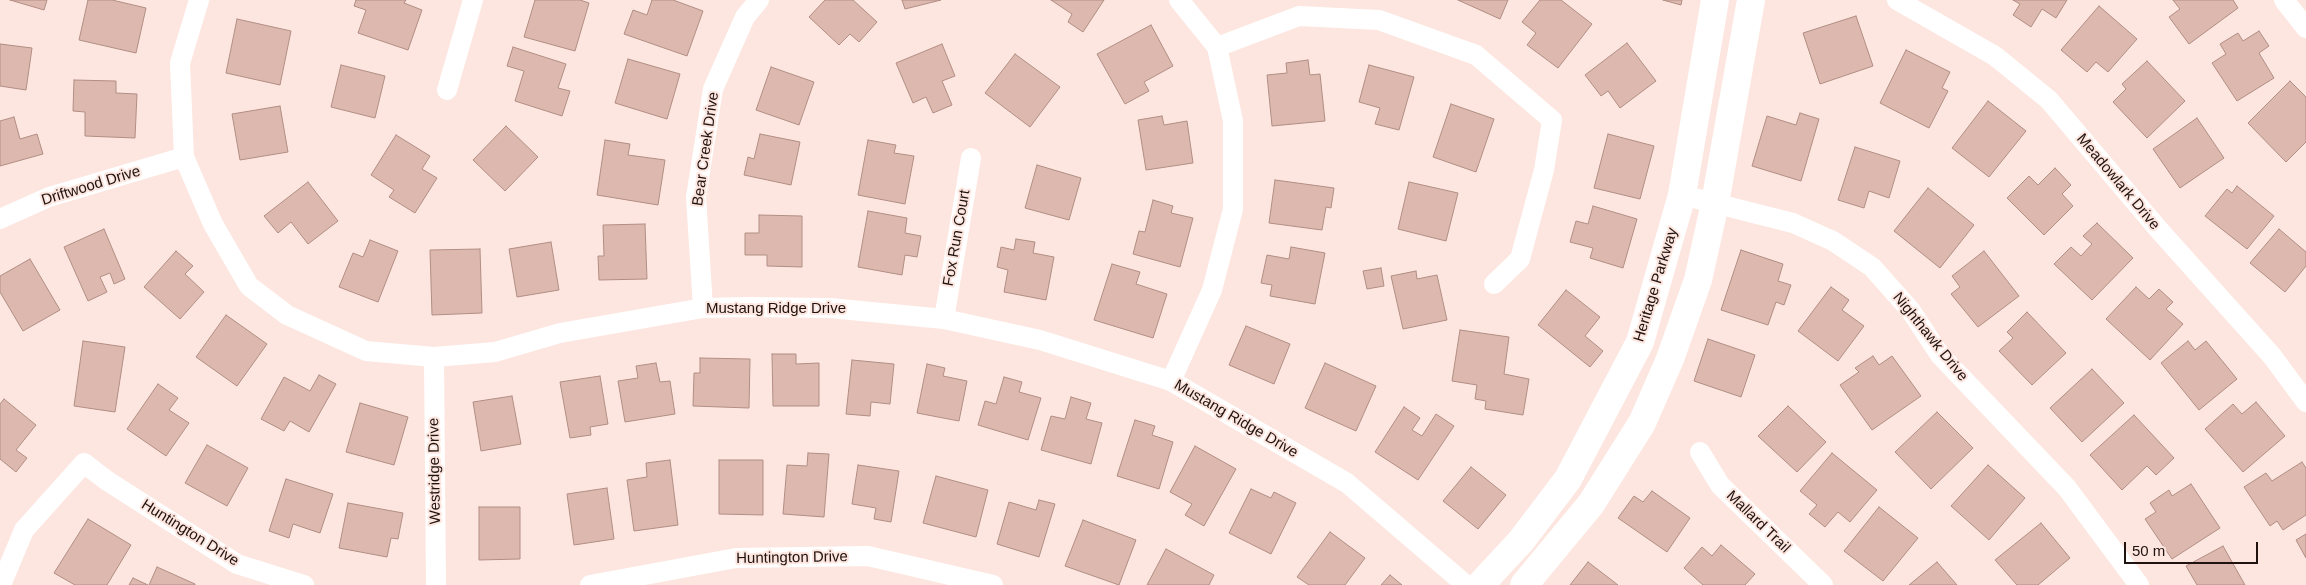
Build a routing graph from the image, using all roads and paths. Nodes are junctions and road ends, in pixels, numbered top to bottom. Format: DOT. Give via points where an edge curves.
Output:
graph roads {
  1 [pos="199,0"];
  2 [pos="473,0"];
  3 [pos="759,0"];
  4 [pos="1179,0"];
  5 [pos="1715,0"];
  6 [pos="1751,0"];
  7 [pos="1897,0"];
  8 [pos="2284,0"];
  9 [pos="2306,28"];
  10 [pos="1217,47"];
  11 [pos="447,90"];
  12 [pos="184,158"];
  13 [pos="971,158"];
  14 [pos="1682,196"];
  15 [pos="1715,203"];
  16 [pos="0,220"];
  17 [pos="1494,284"];
  18 [pos="703,308"];
  19 [pos="944,319"];
  20 [pos="434,357"];
  21 [pos="1171,381"];
  22 [pos="2306,402"];
  23 [pos="1700,452"];
  24 [pos="1,585"];
  25 [pos="304,585"];
  26 [pos="436,585"];
  27 [pos="590,585"];
  28 [pos="993,585"];
  29 [pos="1466,585"];
  30 [pos="1480,585"];
  31 [pos="1524,585"];
  32 [pos="1823,585"];
  33 [pos="2139,585"];
  1 -- 12 [label="street, Mustang Ridge Drive" via="180,63"];
  2 -- 11 [label="street"];
  3 -- 18 [label="street, Bear Creek Drive" via="745,17 713,89 696,197"];
  4 -- 10 [label="street"];
  5 -- 14 [label="main road, Heritage Parkway"];
  6 -- 15 [label="main road"];
  7 -- 22 [label="street, Meadowlark Drive" via="1995,56 2049,100 2272,356"];
  8 -- 9 [label="street"];
  10 -- 17 [label="street" via="1299,16 1379,20 1476,55 1552,120 1544,170 1520,259"];
  10 -- 21 [label="street" via="1233,121 1233,209 1212,290"];
  12 -- 16 [label="street, Driftwood Drive" via="49,197"];
  12 -- 20 [label="street, Mustang Ridge Drive" via="213,224 249,286 287,315 366,351"];
  13 -- 19 [label="street, Fox Run Court"];
  14 -- 15 [label="street, Nighthawk Drive"];
  14 -- 30 [label="main road, Heritage Parkway" via="1640,342 1568,479 1521,541"];
  15 -- 31 [label="main road" via="1698,280 1670,359 1642,423 1591,504"];
  15 -- 33 [label="street, Nighthawk Drive" via="1793,223 1833,241 1872,267 1911,311 1940,355 2067,488"];
  18 -- 19 [label="street, Mustang Ridge Drive" via="830,308"];
  18 -- 20 [label="street, Mustang Ridge Drive" via="560,333 495,352"];
  19 -- 21 [label="street, Mustang Ridge Drive" via="1040,340"];
  20 -- 26 [label="street, Westridge Drive"];
  21 -- 29 [label="street, Mustang Ridge Drive" via="1347,483"];
  23 -- 32 [label="street, Mallard Trail" via="1720,485"];
  24 -- 25 [label="street, Huntington Drive" via="24,530 84,462 106,480 238,564"];
  27 -- 28 [label="street, Huntington Drive" via="736,558 868,556"];
}
